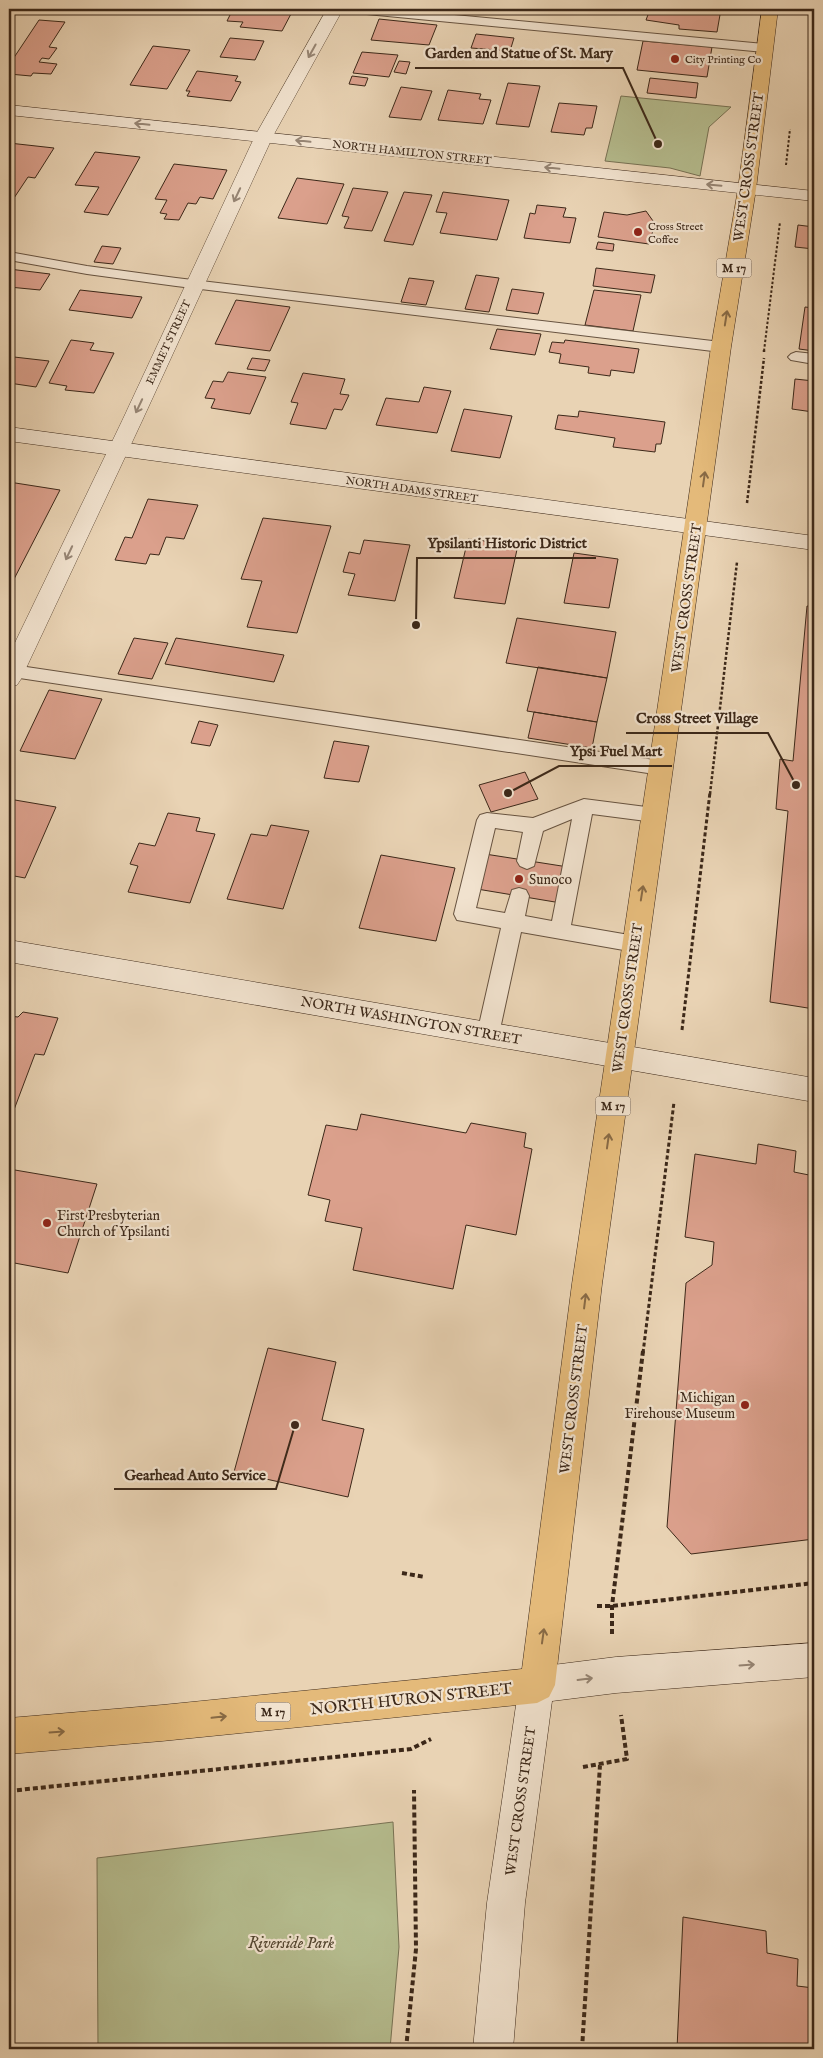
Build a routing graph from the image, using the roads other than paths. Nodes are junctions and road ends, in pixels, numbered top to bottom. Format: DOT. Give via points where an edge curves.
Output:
graph roads {
  1 [pos="335,9"];
  2 [pos="356,9"];
  3 [pos="770,9"];
  4 [pos="764,48"];
  5 [pos="9,110"];
  6 [pos="264,136"];
  7 [pos="747,188"];
  8 [pos="814,196"];
  9 [pos="9,256"];
  10 [pos="194,285"];
  11 [pos="721,348"];
  12 [pos="796,357"];
  13 [pos="814,359"];
  14 [pos="9,434"];
  15 [pos="118,449"];
  16 [pos="697,527"];
  17 [pos="814,543"];
  18 [pos="11,675"];
  19 [pos="661,768"];
  20 [pos="584,806"];
  21 [pos="654,815"];
  22 [pos="534,826"];
  23 [pos="527,861"];
  24 [pos="519,896"];
  25 [pos="514,922"];
  26 [pos="560,931"];
  27 [pos="635,944"];
  28 [pos="9,951"];
  29 [pos="488,1034"];
  30 [pos="619,1056"];
  31 [pos="814,1090"];
  32 [pos="814,1660"];
  33 [pos="537,1685"];
  34 [pos="9,1736"];
  35 [pos="493,2049"];
  1 -- 6 [label="street, EMMET STREET, one-way"];
  2 -- 4 [label="lane" via="550,23"];
  3 -- 4 [label="main road, WEST CROSS STREET / M 17"];
  4 -- 7 [label="main road, WEST CROSS STREET / M 17"];
  6 -- 5 [label="street, NORTH HAMILTON STREET, one-way"];
  7 -- 6 [label="street, NORTH HAMILTON STREET, one-way"];
  6 -- 10 [label="street, EMMET STREET, one-way"];
  7 -- 8 [label="street, NORTH HAMILTON STREET"];
  11 -- 7 [label="main road, WEST CROSS STREET / M 17, one-way"];
  9 -- 10 [label="lane"];
  10 -- 11 [label="lane"];
  10 -- 15 [label="street, EMMET STREET, one-way"];
  16 -- 11 [label="main road, WEST CROSS STREET / M 17, one-way"];
  12 -- 13 [label="lane"];
  14 -- 15 [label="street, NORTH ADAMS STREET"];
  15 -- 16 [label="street, NORTH ADAMS STREET"];
  15 -- 18 [label="street, EMMET STREET, one-way"];
  16 -- 17 [label="street, NORTH ADAMS STREET"];
  16 -- 19 [label="main road, WEST CROSS STREET / M 17"];
  18 -- 19 [label="lane"];
  19 -- 21 [label="main road, WEST CROSS STREET / M 17"];
  20 -- 21 [label="lane"];
  20 -- 22 [label="lane"];
  20 -- 26 [label="lane"];
  27 -- 21 [label="main road, WEST CROSS STREET / M 17, one-way"];
  22 -- 23 [label="lane"];
  22 -- 25 [label="lane" via="487,820 464,914"];
  24 -- 25 [label="lane"];
  25 -- 26 [label="lane"];
  25 -- 29 [label="lane"];
  26 -- 27 [label="lane"];
  27 -- 30 [label="main road, WEST CROSS STREET / M 17"];
  28 -- 29 [label="street, NORTH WASHINGTON STREET"];
  29 -- 30 [label="street, NORTH WASHINGTON STREET"];
  30 -- 31 [label="street, NORTH WASHINGTON STREET"];
  33 -- 30 [label="main road, WEST CROSS STREET / M 17, one-way"];
  33 -- 32 [label="street, NORTH HURON STREET, one-way" via="616,1675"];
  34 -- 33 [label="main road, NORTH HURON STREET / M 17, one-way"];
  33 -- 35 [label="street, WEST CROSS STREET" via="506,1903"];
}
